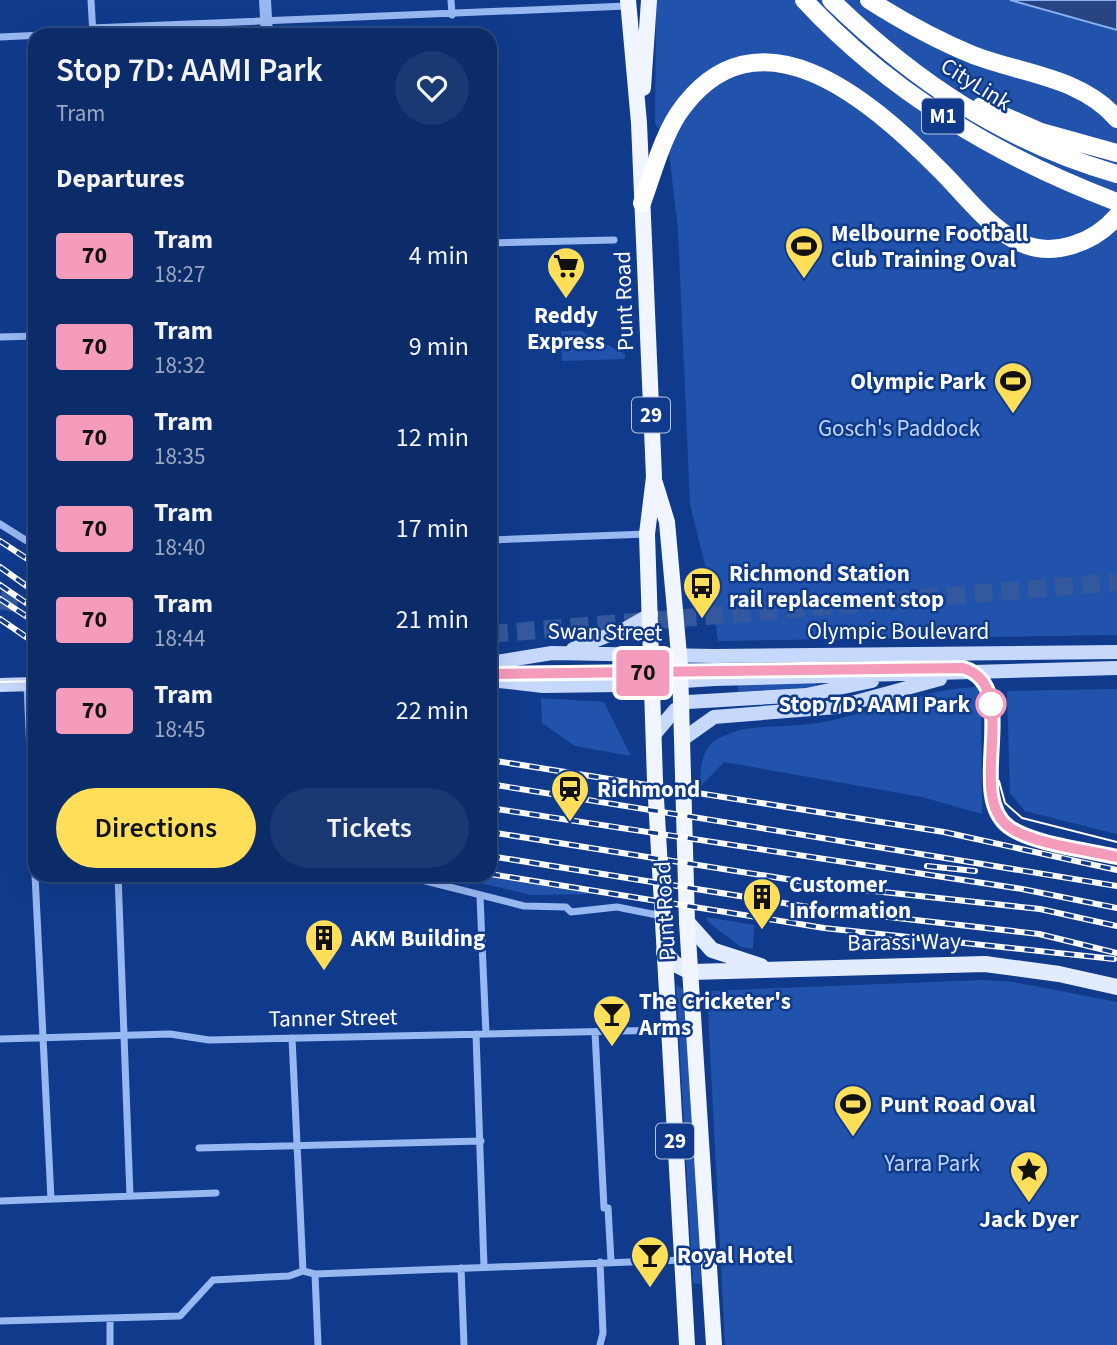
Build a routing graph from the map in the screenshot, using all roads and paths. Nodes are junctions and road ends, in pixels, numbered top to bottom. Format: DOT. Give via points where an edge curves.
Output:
graph roads {
  1 [pos="91,0"];
  2 [pos="265,0"];
  3 [pos="452,0"];
  4 [pos="649,0"];
  5 [pos="804,0"];
  6 [pos="831,0"];
  7 [pos="869,0"];
  8 [pos="628,3"];
  9 [pos="452,15"];
  10 [pos="266,21"];
  11 [pos="92,28"];
  12 [pos="144,28"];
  13 [pos="266,28"];
  14 [pos="28,36"];
  15 [pos="0,37"];
  16 [pos="900,64"];
  17 [pos="1112,114"];
  18 [pos="639,123"];
  19 [pos="1117,153"];
  20 [pos="1117,174"];
  21 [pos="1117,202"];
  22 [pos="642,203"];
  23 [pos="1117,216"];
  24 [pos="614,240"];
  25 [pos="497,243"];
  26 [pos="28,336"];
  27 [pos="0,337"];
  28 [pos="654,477"];
  29 [pos="0,524"];
  30 [pos="647,534"];
  31 [pos="497,540"];
  32 [pos="28,542"];
  33 [pos="651,614"];
  34 [pos="1117,652"];
  35 [pos="552,653"];
  36 [pos="889,653"];
  37 [pos="651,654"];
  38 [pos="968,654"];
  39 [pos="679,655"];
  40 [pos="497,661"];
  41 [pos="1117,668"];
  42 [pos="898,674"];
  43 [pos="954,675"];
  44 [pos="497,681"];
  45 [pos="681,681"];
  46 [pos="652,683"];
  47 [pos="28,684"];
  48 [pos="0,685"];
  49 [pos="886,695"];
  50 [pos="682,704"];
  51 [pos="654,735"];
  52 [pos="683,739"];
  53 [pos="35,882"];
  54 [pos="118,882"];
  55 [pos="427,882"];
  56 [pos="480,897"];
  57 [pos="662,916"];
  58 [pos="687,922"];
  59 [pos="664,952"];
  60 [pos="770,969"];
  61 [pos="691,972"];
  62 [pos="1117,987"];
  63 [pos="668,1030"];
  64 [pos="595,1032"];
  65 [pos="476,1034"];
  66 [pos="485,1034"];
  67 [pos="123,1036"];
  68 [pos="42,1038"];
  69 [pos="292,1038"];
  70 [pos="0,1039"];
  71 [pos="481,1141"];
  72 [pos="296,1146"];
  73 [pos="199,1148"];
  74 [pos="216,1193"];
  75 [pos="130,1196"];
  76 [pos="51,1199"];
  77 [pos="0,1201"];
  78 [pos="682,1260"];
  79 [pos="611,1261"];
  80 [pos="600,1262"];
  81 [pos="484,1267"];
  82 [pos="461,1268"];
  83 [pos="302,1269"];
  84 [pos="315,1274"];
  85 [pos="110,1318"];
  86 [pos="0,1321"];
  87 [pos="110,1345"];
  88 [pos="318,1345"];
  89 [pos="464,1345"];
  90 [pos="600,1345"];
  91 [pos="687,1345"];
  92 [pos="714,1345"];
  1 -- 11 [label="street"];
  2 -- 10 [label="street"];
  3 -- 9 [label="street"];
  4 -- 18 [label="highway, Punt Road / 29"];
  5 -- 21 [label="highway, M1" via="850,46 938,113 1021,160"];
  6 -- 16 [label="highway, CityLink / M1"];
  7 -- 17 [label="highway" via="938,40 1085,91"];
  8 -- 9 [label="street"];
  8 -- 18 [label="highway, Punt Road / 29"];
  9 -- 10 [label="street"];
  10 -- 12 [label="street"];
  10 -- 13 [label="street"];
  14 -- 15 [label="street"];
  16 -- 19 [label="highway" via="1009,118"];
  16 -- 20 [label="highway, CityLink / M1" via="954,102 1015,136"];
  18 -- 22 [label="highway, Punt Road / 29"];
  22 -- 23 [label="highway" via="670,128 698,88 730,64 777,58 811,67 867,100 1018,242 1053,248 1091,238"];
  22 -- 28 [label="highway, Punt Road / 29"];
  24 -- 25 [label="street"];
  26 -- 27 [label="street"];
  28 -- 30 [label="highway, Punt Road / 29"];
  28 -- 39 [label="highway, Punt Road / 29" via="667,522"];
  29 -- 32 [label="street"];
  30 -- 31 [label="street"];
  30 -- 33 [label="highway, Punt Road / 29"];
  33 -- 35 [label="main road" via="625,629"];
  33 -- 37 [label="highway, Punt Road / 29"];
  34 -- 38 [label="main road, Olympic Boulevard"];
  35 -- 37 [label="main road, Swan Street"];
  35 -- 40 [label="main road, Swan Street"];
  36 -- 38 [label="main road, Olympic Boulevard"];
  36 -- 39 [label="main road, Olympic Boulevard"];
  36 -- 42 [label="main road" via="897,662"];
  37 -- 39 [label="main road, Swan Street"];
  37 -- 46 [label="highway, Punt Road / 29"];
  38 -- 42 [label="main road"];
  39 -- 45 [label="highway, Punt Road / 29"];
  41 -- 43 [label="main road, Olympic Boulevard"];
  42 -- 43 [label="main road, Olympic Boulevard"];
  42 -- 45 [label="main road, Olympic Boulevard"];
  42 -- 49 [label="main road"];
  42 -- 50 [label="main road" via="806,695"];
  43 -- 49 [label="main road"];
  44 -- 46 [label="main road" via="543,686"];
  45 -- 46 [label="main road"];
  45 -- 50 [label="highway, Punt Road / 29"];
  46 -- 51 [label="highway, Punt Road / 29"];
  47 -- 48 [label="main road"];
  49 -- 52 [label="main road" via="823,709 714,717"];
  50 -- 51 [label="main road"];
  50 -- 52 [label="highway, Punt Road / 29"];
  51 -- 57 [label="highway, Punt Road / 29"];
  52 -- 58 [label="highway, Punt Road / 29"];
  53 -- 68 [label="street"];
  54 -- 67 [label="street"];
  55 -- 56 [label="street"];
  56 -- 57 [label="street" via="571,912 617,907"];
  56 -- 66 [label="street"];
  57 -- 59 [label="highway, Punt Road / 29"];
  58 -- 60 [label="main road" via="712,950"];
  58 -- 61 [label="highway, Punt Road / 29"];
  59 -- 61 [label="main road"];
  59 -- 63 [label="highway, Punt Road / 29"];
  60 -- 61 [label="main road, Barassi Way"];
  60 -- 62 [label="main road, Barassi Way" via="999,965"];
  61 -- 92 [label="highway, Punt Road / 29"];
  63 -- 64 [label="street, Tanner Street"];
  63 -- 78 [label="highway, Punt Road / 29"];
  64 -- 66 [label="street, Tanner Street"];
  64 -- 79 [label="street"];
  65 -- 66 [label="street, Tanner Street"];
  65 -- 69 [label="street, Tanner Street"];
  65 -- 71 [label="street"];
  67 -- 68 [label="street, Tanner Street"];
  67 -- 69 [label="street, Tanner Street"];
  67 -- 75 [label="street"];
  68 -- 70 [label="street, Tanner Street"];
  68 -- 76 [label="street"];
  69 -- 72 [label="street"];
  71 -- 72 [label="street"];
  71 -- 81 [label="street"];
  72 -- 73 [label="street"];
  72 -- 83 [label="street"];
  74 -- 75 [label="street"];
  75 -- 76 [label="street"];
  76 -- 77 [label="street"];
  78 -- 79 [label="street"];
  78 -- 91 [label="highway, Punt Road / 29"];
  79 -- 80 [label="street"];
  80 -- 81 [label="street"];
  80 -- 90 [label="street"];
  81 -- 82 [label="street"];
  82 -- 84 [label="street"];
  82 -- 89 [label="street"];
  83 -- 84 [label="street"];
  83 -- 85 [label="street" via="289,1276 213,1280 180,1316"];
  84 -- 88 [label="street"];
  85 -- 86 [label="street"];
  85 -- 87 [label="street"];
}
